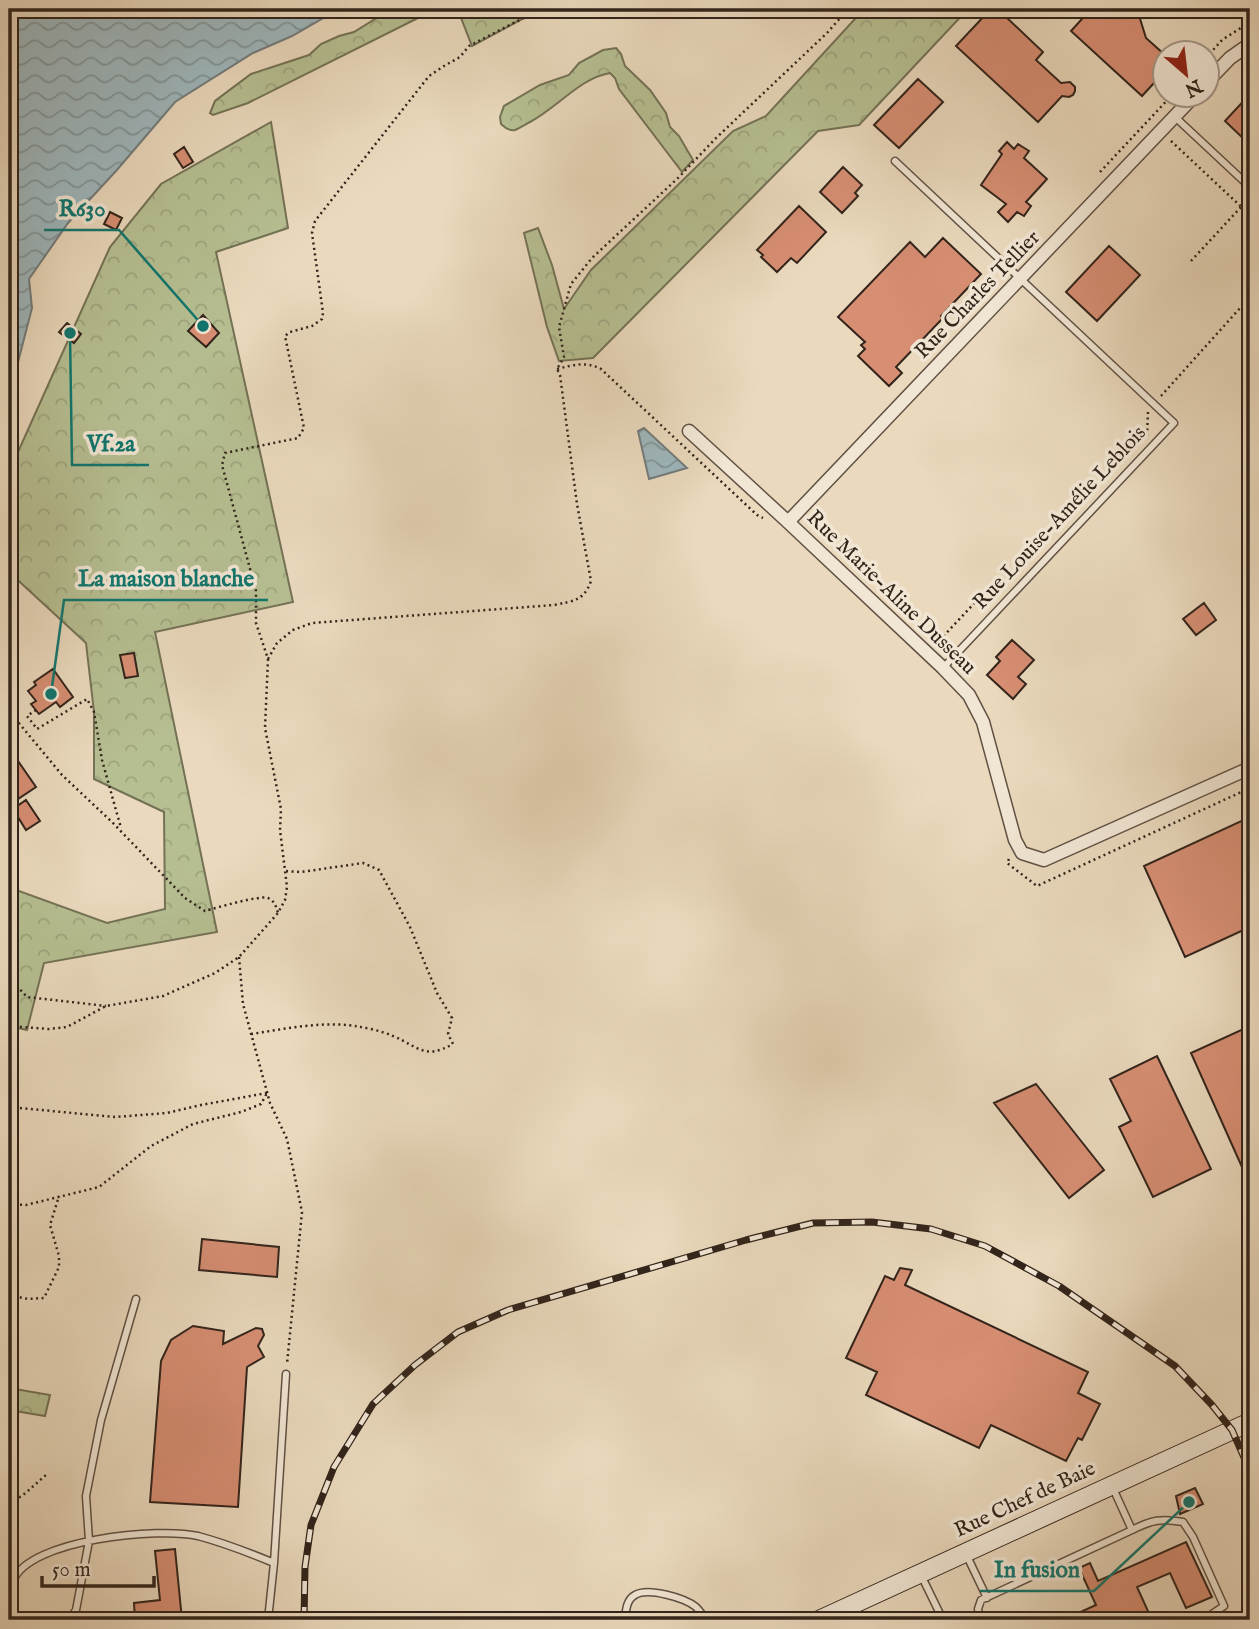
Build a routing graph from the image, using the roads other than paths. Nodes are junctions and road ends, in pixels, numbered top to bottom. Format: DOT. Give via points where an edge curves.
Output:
graph roads {
  1 [pos="1250,44"];
  2 [pos="1220,68"];
  3 [pos="1183,108"];
  4 [pos="1175,117"];
  5 [pos="895,161"];
  6 [pos="1250,187"];
  7 [pos="1020,278"];
  8 [pos="689,431"];
  9 [pos="783,518"];
  10 [pos="943,668"];
  11 [pos="1250,768"];
  12 [pos="136,1299"];
  13 [pos="286,1374"];
  14 [pos="1250,1422"];
  15 [pos="1111,1486"];
  16 [pos="1132,1530"];
  17 [pos="89,1541"];
  18 [pos="965,1553"];
  19 [pos="274,1563"];
  20 [pos="920,1573"];
  21 [pos="987,1598"];
  22 [pos="9,1613"];
  23 [pos="69,1620"];
  24 [pos="268,1620"];
  25 [pos="625,1620"];
  26 [pos="707,1620"];
  27 [pos="820,1620"];
  28 [pos="943,1620"];
  29 [pos="980,1620"];
  30 [pos="1215,1620"];
  1 -- 2 [label="street"];
  3 -- 4 [label="street, Rue Charles Tellier"];
  4 -- 6 [label="lane"];
  4 -- 7 [label="street, Rue Charles Tellier"];
  5 -- 7 [label="lane, Rue Louise-Amélie Leblois"];
  7 -- 9 [label="street, Rue Charles Tellier"];
  7 -- 10 [label="lane, Rue Louise-Amélie Leblois" via="1174,423"];
  8 -- 9 [label="street, Rue Marie-Aline Dusseau"];
  9 -- 10 [label="street, Rue Marie-Aline Dusseau"];
  10 -- 11 [label="street, Rue Marie-Aline Dusseau" via="969,695 984,722 1022,853 1044,860"];
  12 -- 17 [label="lane" via="101,1420 86,1496"];
  13 -- 19 [label="lane"];
  14 -- 15 [label="street, Rue Chef de Baie"];
  15 -- 16 [label="lane"];
  15 -- 18 [label="street, Rue Chef de Baie"];
  16 -- 21 [label="lane"];
  16 -- 30 [label="lane" via="1149,1521 1183,1522 1224,1606 1212,1614"];
  17 -- 19 [label="lane" via="139,1533 196,1535"];
  17 -- 22 [label="lane" via="27,1564 13,1580"];
  17 -- 23 [label="lane" via="76,1610"];
  18 -- 20 [label="street, Rue Chef de Baie"];
  18 -- 21 [label="lane"];
  19 -- 24 [label="lane"];
  20 -- 27 [label="street, Rue Chef de Baie"];
  20 -- 28 [label="lane"];
  21 -- 29 [label="lane" via="978,1609"];
  25 -- 26 [label="lane" via="628,1602 636,1594 649,1592 694,1606"];
}
